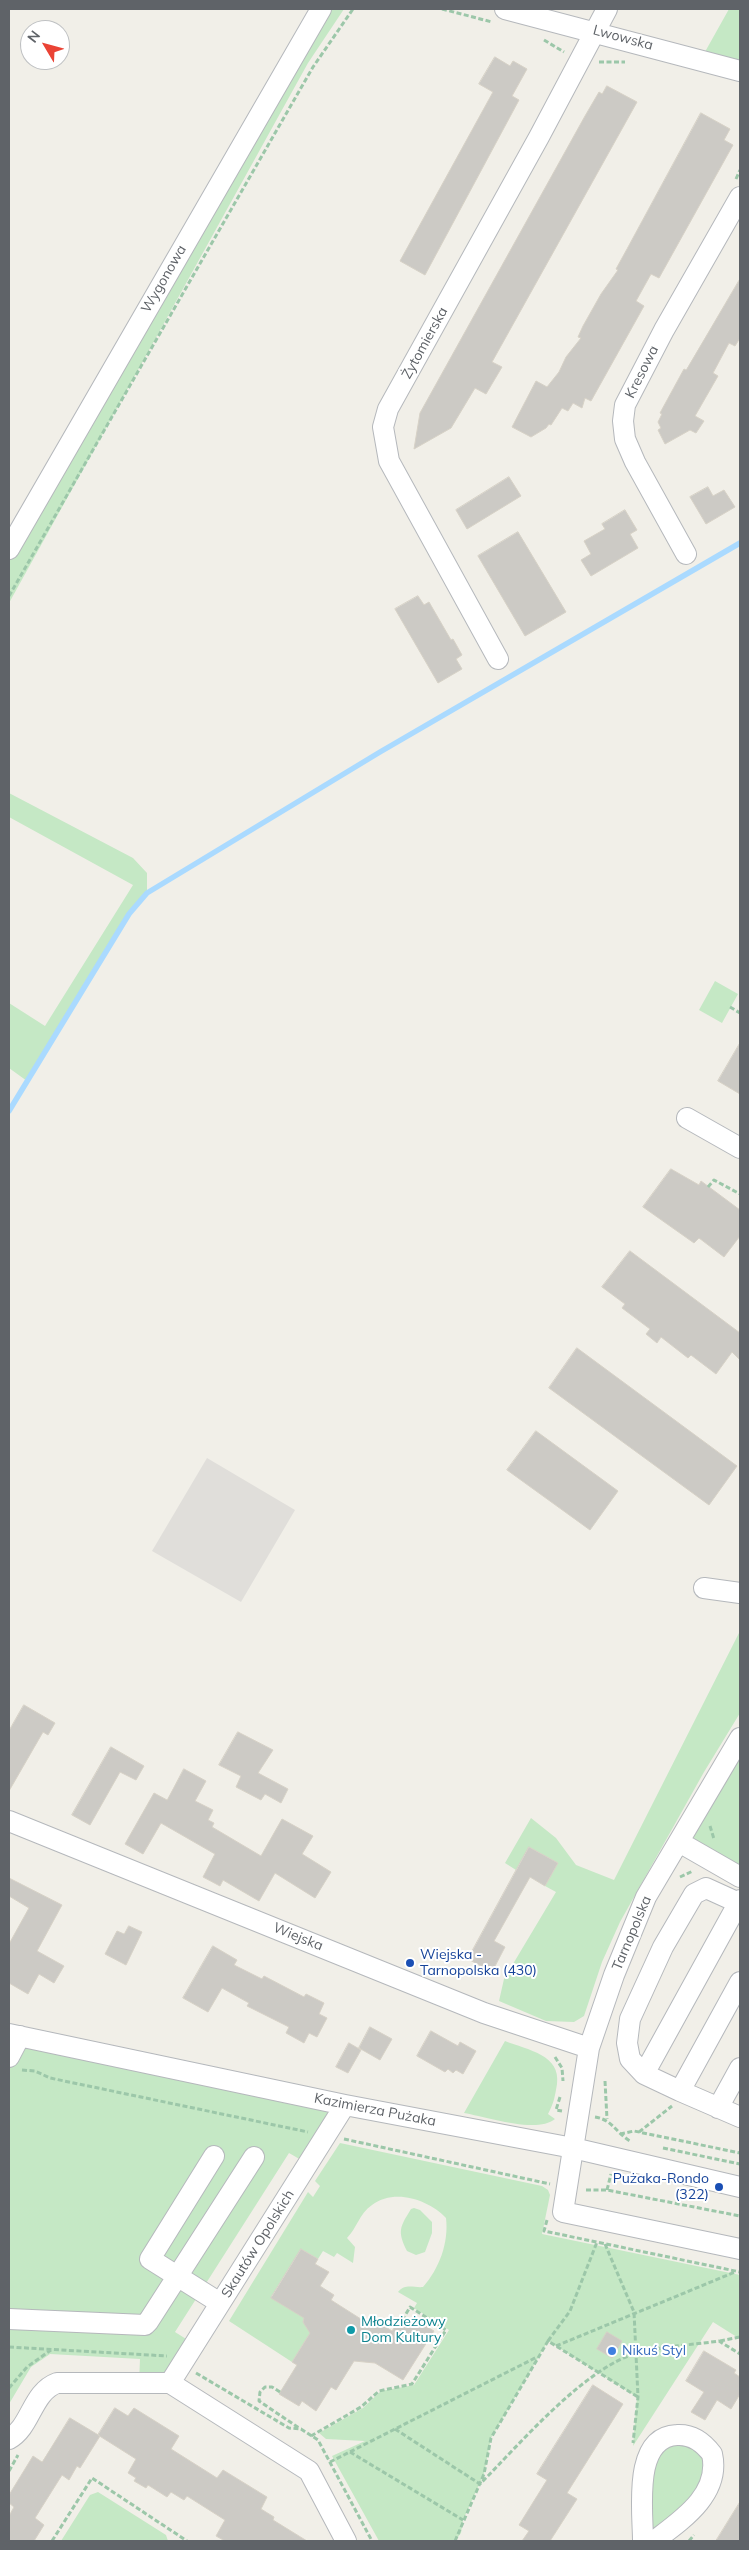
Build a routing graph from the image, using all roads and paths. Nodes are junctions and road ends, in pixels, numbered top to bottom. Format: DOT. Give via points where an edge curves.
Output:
graph roads {
  1 [pos="321,9"];
  2 [pos="353,9"];
  3 [pos="505,9"];
  4 [pos="607,9"];
  5 [pos="594,31"];
  6 [pos="740,71"];
  7 [pos="740,197"];
  8 [pos="9,549"];
  9 [pos="686,554"];
  10 [pos="9,596"];
  11 [pos="498,659"];
  12 [pos="730,1007"];
  13 [pos="740,1013"];
  14 [pos="687,1118"];
  15 [pos="740,1148"];
  16 [pos="708,1187"];
  17 [pos="740,1194"];
  18 [pos="704,1588"];
  19 [pos="740,1593"];
  20 [pos="740,1738"];
  21 [pos="9,1821"];
  22 [pos="679,1842"];
  23 [pos="740,1876"];
  24 [pos="740,1902"];
  25 [pos="740,1982"];
  26 [pos="14,2035"];
  27 [pos="589,2048"];
  28 [pos="15,2064"];
  29 [pos="740,2068"];
  30 [pos="42,2074"];
  31 [pos="644,2074"];
  32 [pos="686,2094"];
  33 [pos="345,2105"];
  34 [pos="718,2108"];
  35 [pos="740,2117"];
  36 [pos="639,2132"];
  37 [pos="638,2142"];
  38 [pos="657,2146"];
  39 [pos="573,2148"];
  40 [pos="740,2153"];
  41 [pos="214,2156"];
  42 [pos="254,2158"];
  43 [pos="740,2164"];
  44 [pos="611,2174"];
  45 [pos="740,2187"];
  46 [pos="607,2190"];
  47 [pos="636,2196"];
  48 [pos="740,2216"];
  49 [pos="597,2242"];
  50 [pos="605,2244"];
  51 [pos="740,2248"];
  52 [pos="737,2271"];
  53 [pos="177,2276"];
  54 [pos="220,2304"];
  55 [pos="634,2312"];
  56 [pos="9,2319"];
  57 [pos="403,2319"];
  58 [pos="740,2337"];
  59 [pos="548,2341"];
  60 [pos="720,2341"];
  61 [pos="556,2346"];
  62 [pos="52,2349"];
  63 [pos="636,2353"];
  64 [pos="740,2354"];
  65 [pos="539,2356"];
  66 [pos="597,2372"];
  67 [pos="170,2383"];
  68 [pos="9,2388"];
  69 [pos="280,2392"];
  70 [pos="638,2397"];
  71 [pos="300,2429"];
  72 [pos="396,2429"];
  73 [pos="311,2436"];
  74 [pos="9,2439"];
  75 [pos="633,2446"];
  76 [pos="350,2452"];
  77 [pos="330,2462"];
  78 [pos="480,2484"];
  79 [pos="463,2520"];
  80 [pos="180,2536"];
  81 [pos="52,2541"];
  82 [pos="177,2541"];
  83 [pos="187,2541"];
  84 [pos="346,2541"];
  85 [pos="455,2541"];
  86 [pos="643,2541"];
  87 [pos="654,2541"];
  1 -- 8 [label="street, Wygonowa"];
  2 -- 10 [label="path" via="316,61"];
  3 -- 5 [label="street, Lwowska"];
  4 -- 5 [label="street, Żytomierska"];
  5 -- 6 [label="street, Lwowska"];
  5 -- 11 [label="street, Żytomierska" via="388,409 383,427 389,462"];
  7 -- 9 [label="street, Kresowa" via="636,382 624,413 625,440"];
  12 -- 13 [label="path"];
  14 -- 15 [label="street"];
  16 -- 17 [label="path" via="714,1180"];
  18 -- 19 [label="street"];
  20 -- 22 [label="street, Tarnopolska"];
  21 -- 27 [label="street, Wiejska" via="484,2013"];
  22 -- 23 [label="street"];
  22 -- 27 [label="street, Tarnopolska" via="646,1897"];
  24 -- 31 [label="street"];
  24 -- 31 [label="street" via="706,1888 694,1894 663,1947 630,2019 630,2058"];
  25 -- 32 [label="street"];
  26 -- 28 [label="street"];
  26 -- 33 [label="street, Kazimierza Pużaka"];
  27 -- 39 [label="street, Tarnopolska"];
  28 -- 30 [label="path"];
  29 -- 34 [label="street"];
  31 -- 32 [label="street"];
  32 -- 34 [label="street"];
  32 -- 36 [label="path"];
  33 -- 39 [label="street, Kazimierza Pużaka"];
  33 -- 54 [label="street, Skautów Opolskich"];
  34 -- 35 [label="street"];
  36 -- 37 [label="path" via="620,2134 629,2141"];
  36 -- 40 [label="path"];
  38 -- 43 [label="path"];
  39 -- 45 [label="street, Kazimierza Pużaka"];
  39 -- 51 [label="street, Tarnopolska" via="563,2212"];
  41 -- 53 [label="street" via="150,2259"];
  42 -- 53 [label="street"];
  44 -- 46 [label="path"];
  47 -- 48 [label="path"];
  49 -- 59 [label="path" via="570,2311"];
  50 -- 55 [label="path"];
  52 -- 55 [label="path"];
  53 -- 54 [label="street"];
  53 -- 56 [label="street" via="144,2325"];
  54 -- 67 [label="street, Skautów Opolskich"];
  55 -- 61 [label="path"];
  55 -- 63 [label="path"];
  57 -- 73 [label="path" via="410,2308 446,2330 412,2384 379,2391 362,2407"];
  58 -- 60 [label="path"];
  59 -- 61 [label="path"];
  59 -- 65 [label="path"];
  60 -- 63 [label="path"];
  60 -- 64 [label="path"];
  61 -- 66 [label="path"];
  62 -- 68 [label="path" via="27,2367"];
  63 -- 66 [label="path"];
  63 -- 70 [label="path"];
  65 -- 72 [label="path"];
  65 -- 78 [label="path" via="491,2438"];
  66 -- 70 [label="path"];
  66 -- 78 [label="path"];
  67 -- 74 [label="street" via="57,2382 46,2388 17,2433"];
  67 -- 84 [label="street" via="309,2471"];
  69 -- 71 [label="path" via="266,2386 259,2395 261,2403"];
  70 -- 75 [label="path"];
  72 -- 76 [label="path"];
  72 -- 78 [label="path"];
  76 -- 77 [label="path"];
  76 -- 79 [label="path"];
  78 -- 79 [label="path"];
  79 -- 85 [label="path"];
  80 -- 81 [label="path" via="92,2478"];
  80 -- 82 [label="path"];
  80 -- 83 [label="path"];
  86 -- 87 [label="street" via="644,2467 649,2453 665,2437 692,2437 712,2454 713,2478 698,2504 685,2518"];
}
